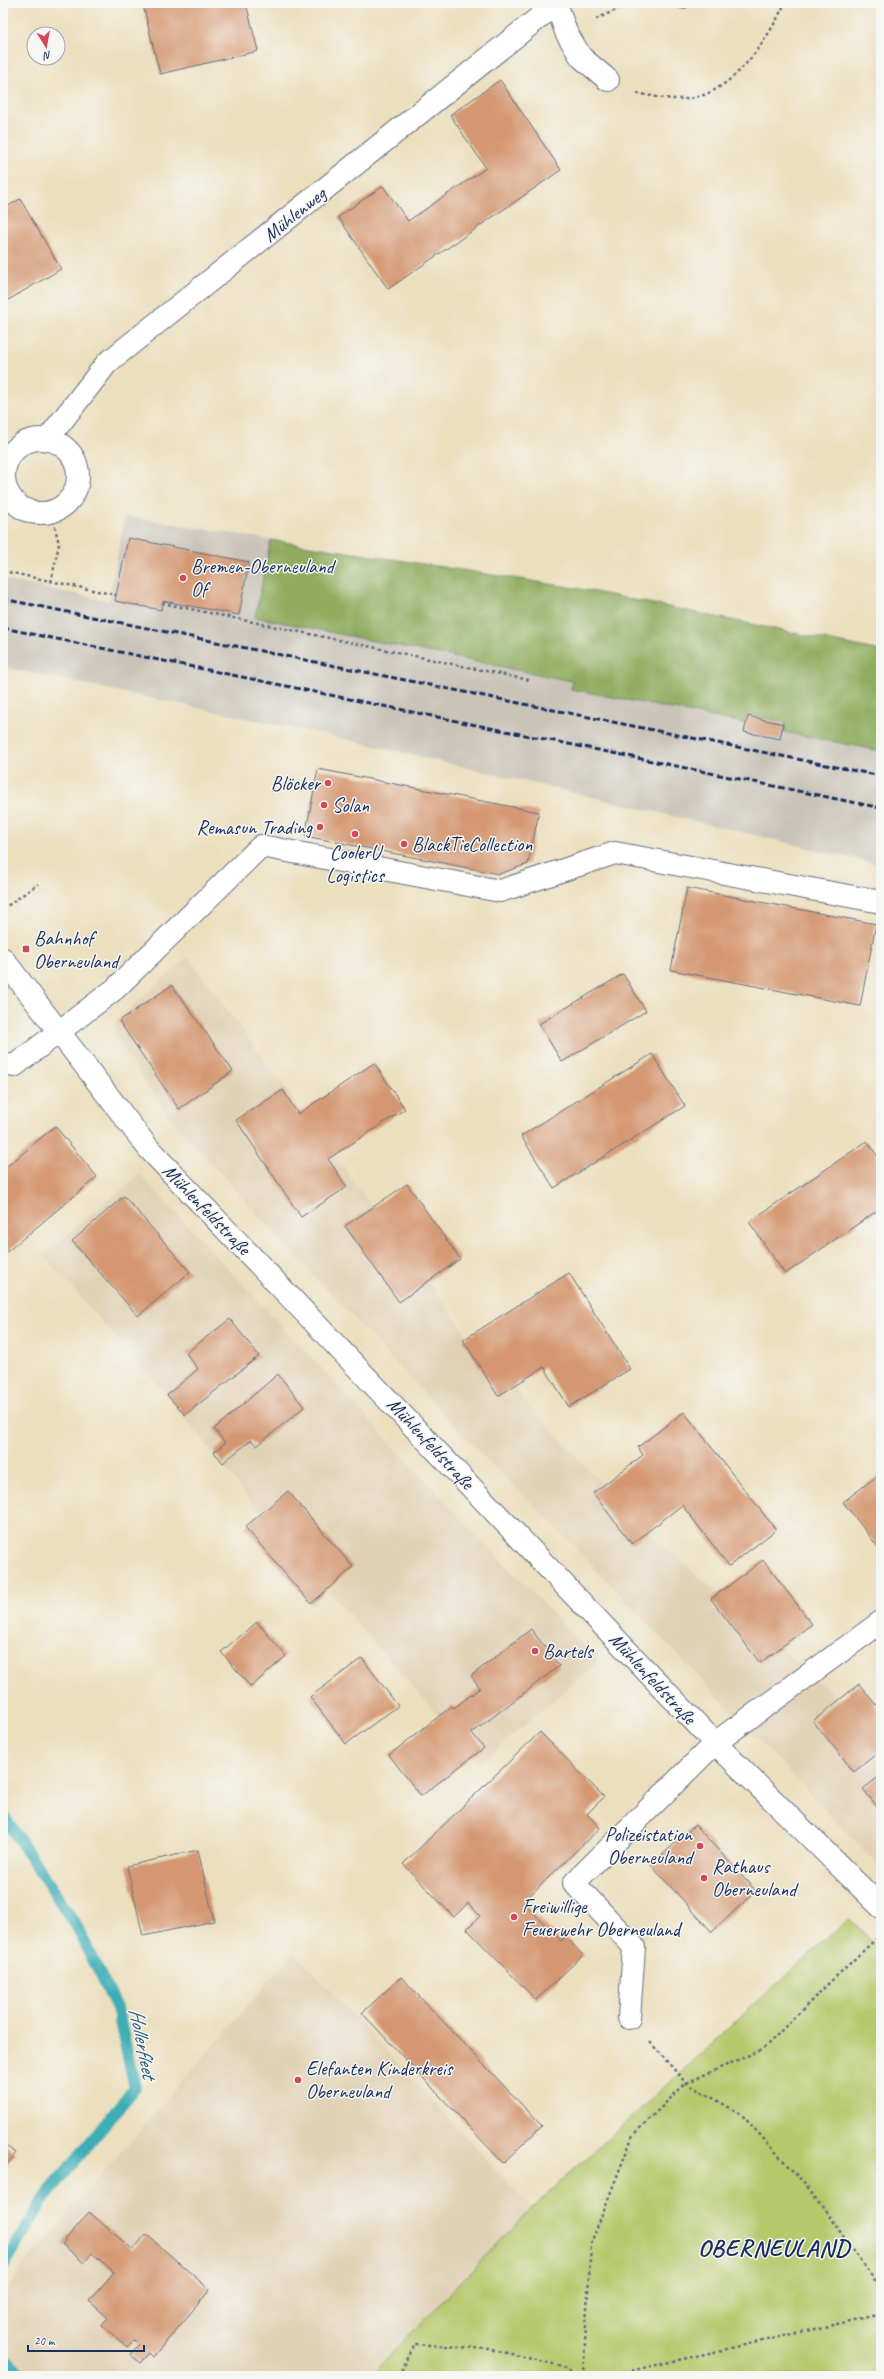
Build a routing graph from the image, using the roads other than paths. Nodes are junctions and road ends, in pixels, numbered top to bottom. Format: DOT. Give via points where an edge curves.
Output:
graph roads {
  1 [pos="556,3"];
  2 [pos="608,80"];
  3 [pos="47,440"];
  4 [pos="3,483"];
  5 [pos="881,902"];
  6 [pos="3,958"];
  7 [pos="60,1032"];
  8 [pos="3,1064"];
  9 [pos="881,1622"];
  10 [pos="715,1743"];
  11 [pos="881,1906"];
  12 [pos="629,2018"];
  1 -- 2 [label="street, Mühlenweg" via="566,32 581,57"];
  1 -- 3 [label="street, Mühlenweg" via="107,363"];
  3 -- 4 [label="street" via="35,439 14,449 7,459"];
  3 -- 4 [label="street" via="59,443 68,451 75,462 78,474 71,497 62,506 39,513 21,507 8,494"];
  5 -- 7 [label="street" via="615,853 500,891 261,846 115,989"];
  6 -- 7 [label="street, Mühlenfeldstraße"];
  7 -- 8 [label="street" via="14,1066"];
  7 -- 10 [label="street, Mühlenfeldstraße" via="149,1149"];
  9 -- 10 [label="street"];
  10 -- 11 [label="street, Mühlenfeldstraße"];
  10 -- 12 [label="street" via="574,1883 634,1947"];
}
